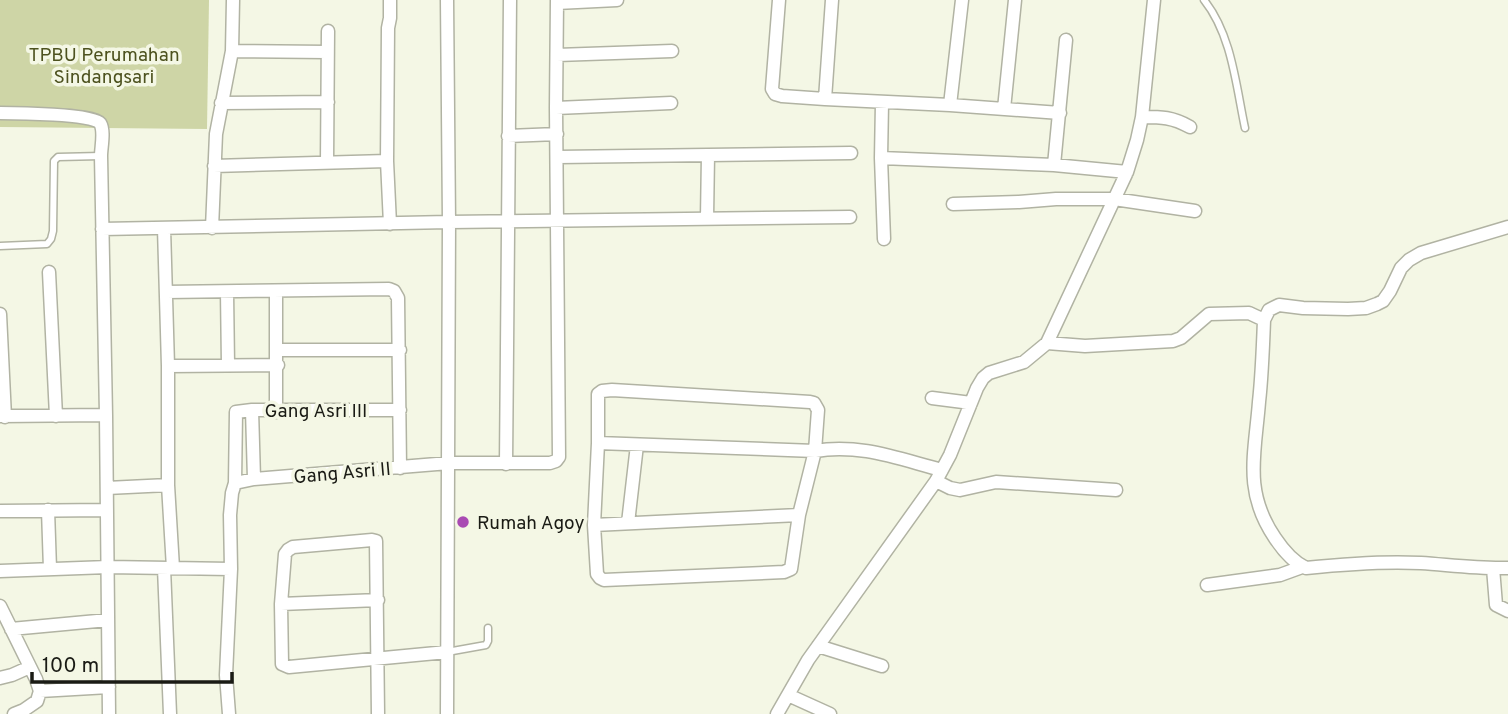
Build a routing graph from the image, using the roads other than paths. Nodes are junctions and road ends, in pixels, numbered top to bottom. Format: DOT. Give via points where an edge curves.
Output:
graph roads {
  1 [pos="233,0"];
  2 [pos="390,0"];
  3 [pos="447,0"];
  4 [pos="510,0"];
  5 [pos="617,0"];
  6 [pos="779,0"];
  7 [pos="832,0"];
  8 [pos="962,0"];
  9 [pos="1015,0"];
  10 [pos="1154,0"];
  11 [pos="1204,0"];
  12 [pos="572,1"];
  13 [pos="558,2"];
  14 [pos="328,31"];
  15 [pos="1066,40"];
  16 [pos="232,51"];
  17 [pos="672,51"];
  18 [pos="327,52"];
  19 [pos="557,55"];
  20 [pos="825,99"];
  21 [pos="328,102"];
  22 [pos="221,103"];
  23 [pos="671,103"];
  24 [pos="882,103"];
  25 [pos="950,105"];
  26 [pos="556,108"];
  27 [pos="1004,109"];
  28 [pos="0,113"];
  29 [pos="1060,113"];
  30 [pos="1142,117"];
  31 [pos="1190,127"];
  32 [pos="1245,128"];
  33 [pos="556,134"];
  34 [pos="508,136"];
  35 [pos="851,153"];
  36 [pos="708,155"];
  37 [pos="101,156"];
  38 [pos="558,157"];
  39 [pos="881,158"];
  40 [pos="387,161"];
  41 [pos="327,162"];
  42 [pos="1054,165"];
  43 [pos="214,166"];
  44 [pos="1127,172"];
  45 [pos="1114,199"];
  46 [pos="953,204"];
  47 [pos="1195,211"];
  48 [pos="850,217"];
  49 [pos="707,219"];
  50 [pos="449,222"];
  51 [pos="508,222"];
  52 [pos="558,222"];
  53 [pos="390,224"];
  54 [pos="1508,227"];
  55 [pos="164,228"];
  56 [pos="212,228"];
  57 [pos="102,229"];
  58 [pos="884,239"];
  59 [pos="0,246"];
  60 [pos="49,272"];
  61 [pos="276,291"];
  62 [pos="166,292"];
  63 [pos="227,292"];
  64 [pos="0,314"];
  65 [pos="1264,320"];
  66 [pos="1047,343"];
  67 [pos="277,350"];
  68 [pos="400,350"];
  69 [pos="228,365"];
  70 [pos="278,365"];
  71 [pos="167,366"];
  72 [pos="932,398"];
  73 [pos="971,402"];
  74 [pos="251,410"];
  75 [pos="400,410"];
  76 [pos="276,412"];
  77 [pos="106,415"];
  78 [pos="3,416"];
  79 [pos="55,416"];
  80 [pos="598,443"];
  81 [pos="637,444"];
  82 [pos="815,451"];
  83 [pos="449,463"];
  84 [pos="506,464"];
  85 [pos="400,468"];
  86 [pos="939,475"];
  87 [pos="254,480"];
  88 [pos="235,483"];
  89 [pos="168,485"];
  90 [pos="107,488"];
  91 [pos="1116,490"];
  92 [pos="48,510"];
  93 [pos="107,510"];
  94 [pos="0,511"];
  95 [pos="799,515"];
  96 [pos="628,523"];
  97 [pos="594,525"];
  98 [pos="1302,566"];
  99 [pos="108,567"];
  100 [pos="169,568"];
  101 [pos="1493,568"];
  102 [pos="1508,568"];
  103 [pos="50,569"];
  104 [pos="231,569"];
  105 [pos="0,571"];
  106 [pos="1207,586"];
  107 [pos="378,600"];
  108 [pos="281,604"];
  109 [pos="0,606"];
  110 [pos="1508,611"];
  111 [pos="108,620"];
  112 [pos="488,628"];
  113 [pos="11,629"];
  114 [pos="818,646"];
  115 [pos="447,652"];
  116 [pos="378,657"];
  117 [pos="882,666"];
  118 [pos="30,667"];
  119 [pos="0,678"];
  120 [pos="109,687"];
  121 [pos="40,691"];
  122 [pos="788,695"];
  123 [pos="33,709"];
  124 [pos="14,714"];
  125 [pos="109,714"];
  126 [pos="170,714"];
  127 [pos="229,714"];
  128 [pos="378,714"];
  129 [pos="447,714"];
  130 [pos="777,714"];
  131 [pos="830,714"];
  1 -- 16 [label="street"];
  2 -- 40 [label="street"];
  3 -- 50 [label="street"];
  4 -- 34 [label="street"];
  5 -- 12 [label="street"];
  6 -- 20 [label="street" via="772,89 782,96"];
  7 -- 20 [label="street"];
  8 -- 25 [label="street"];
  9 -- 27 [label="street"];
  10 -- 30 [label="street"];
  11 -- 32 [label="lane" via="1230,54"];
  12 -- 13 [label="street"];
  13 -- 19 [label="street"];
  14 -- 18 [label="street"];
  15 -- 29 [label="street"];
  16 -- 18 [label="street"];
  16 -- 22 [label="street"];
  17 -- 19 [label="street"];
  18 -- 21 [label="street"];
  19 -- 26 [label="street"];
  20 -- 24 [label="street"];
  21 -- 22 [label="street"];
  21 -- 41 [label="street"];
  22 -- 43 [label="street"];
  23 -- 26 [label="street"];
  24 -- 25 [label="street"];
  24 -- 39 [label="street"];
  25 -- 27 [label="street"];
  26 -- 33 [label="street"];
  27 -- 29 [label="street"];
  28 -- 37 [label="street" via="96,119 102,131"];
  29 -- 42 [label="street"];
  30 -- 31 [label="street" via="1168,117"];
  30 -- 44 [label="street"];
  33 -- 34 [label="street"];
  33 -- 38 [label="street"];
  34 -- 51 [label="street"];
  35 -- 36 [label="street"];
  36 -- 38 [label="street"];
  36 -- 49 [label="street"];
  37 -- 57 [label="street"];
  37 -- 59 [label="lane" via="58,157 54,161 53,231 47,244"];
  38 -- 52 [label="street"];
  39 -- 42 [label="street"];
  39 -- 58 [label="street"];
  40 -- 41 [label="street"];
  40 -- 53 [label="street"];
  41 -- 43 [label="street"];
  42 -- 44 [label="street"];
  43 -- 56 [label="street"];
  44 -- 45 [label="street"];
  45 -- 46 [label="street"];
  45 -- 47 [label="street"];
  45 -- 66 [label="street"];
  48 -- 49 [label="street"];
  49 -- 52 [label="street"];
  50 -- 51 [label="street"];
  50 -- 53 [label="street"];
  50 -- 83 [label="street"];
  51 -- 52 [label="street"];
  51 -- 84 [label="street"];
  52 -- 84 [label="street, Gang Asri II" via="559,457 550,463"];
  53 -- 56 [label="street"];
  54 -- 65 [label="street" via="1409,260 1377,304 1348,309 1276,306"];
  55 -- 56 [label="street"];
  55 -- 57 [label="street"];
  55 -- 62 [label="street"];
  57 -- 77 [label="street"];
  60 -- 79 [label="street"];
  61 -- 63 [label="street"];
  61 -- 67 [label="street"];
  61 -- 68 [label="street" via="394,291"];
  62 -- 63 [label="street"];
  62 -- 71 [label="street"];
  63 -- 69 [label="street"];
  64 -- 78 [label="street"];
  65 -- 66 [label="street" via="1249,313 1213,313 1173,341 1095,346"];
  65 -- 98 [label="street" via="1253,454 1256,492 1264,522"];
  66 -- 73 [label="street" via="1019,364 986,375"];
  67 -- 68 [label="street"];
  67 -- 70 [label="street"];
  68 -- 75 [label="street"];
  69 -- 70 [label="street"];
  69 -- 71 [label="street"];
  70 -- 76 [label="street"];
  71 -- 89 [label="street"];
  72 -- 73 [label="street"];
  73 -- 86 [label="street"];
  74 -- 76 [label="street, Gang Asri III"];
  74 -- 87 [label="street"];
  74 -- 88 [label="street, Gang Asri III" via="235,415"];
  75 -- 76 [label="street, Gang Asri III"];
  75 -- 85 [label="street"];
  77 -- 79 [label="street"];
  77 -- 90 [label="street"];
  78 -- 79 [label="street"];
  80 -- 81 [label="street"];
  80 -- 82 [label="street" via="598,394 612,390 813,402 818,410"];
  80 -- 97 [label="street"];
  81 -- 82 [label="street"];
  81 -- 96 [label="street"];
  82 -- 86 [label="street" via="864,450"];
  82 -- 95 [label="street"];
  83 -- 84 [label="street, Gang Asri II"];
  83 -- 85 [label="street, Gang Asri II"];
  83 -- 115 [label="street"];
  85 -- 87 [label="street, Gang Asri II"];
  86 -- 91 [label="street" via="954,490 996,482"];
  86 -- 114 [label="street"];
  87 -- 88 [label="street, Gang Asri II"];
  88 -- 104 [label="street" via="230,515"];
  89 -- 90 [label="street"];
  89 -- 100 [label="street"];
  90 -- 93 [label="street"];
  92 -- 93 [label="street"];
  92 -- 94 [label="street"];
  92 -- 103 [label="street"];
  93 -- 99 [label="street"];
  95 -- 96 [label="street"];
  95 -- 97 [label="street" via="793,562 784,572 602,580 597,574"];
  96 -- 97 [label="street"];
  98 -- 101 [label="street" via="1418,563"];
  98 -- 106 [label="street" via="1280,575"];
  99 -- 100 [label="street"];
  99 -- 103 [label="street"];
  99 -- 111 [label="street"];
  100 -- 104 [label="street"];
  100 -- 126 [label="street"];
  101 -- 102 [label="street"];
  101 -- 110 [label="street" via="1496,605"];
  103 -- 105 [label="street"];
  104 -- 127 [label="street" via="226,676"];
  107 -- 108 [label="street"];
  107 -- 108 [label="street" via="377,546 372,540 288,550"];
  107 -- 116 [label="street"];
  108 -- 116 [label="street" via="282,664 289,667"];
  109 -- 113 [label="street"];
  111 -- 113 [label="street"];
  111 -- 120 [label="street"];
  112 -- 115 [label="lane" via="486,645"];
  113 -- 118 [label="street"];
  114 -- 117 [label="street"];
  114 -- 122 [label="street"];
  115 -- 116 [label="street"];
  115 -- 129 [label="street"];
  116 -- 128 [label="street"];
  118 -- 119 [label="street"];
  118 -- 121 [label="street"];
  120 -- 121 [label="street"];
  120 -- 125 [label="street"];
  121 -- 123 [label="street"];
  122 -- 130 [label="street"];
  122 -- 131 [label="street"];
  123 -- 124 [label="street"];
}
